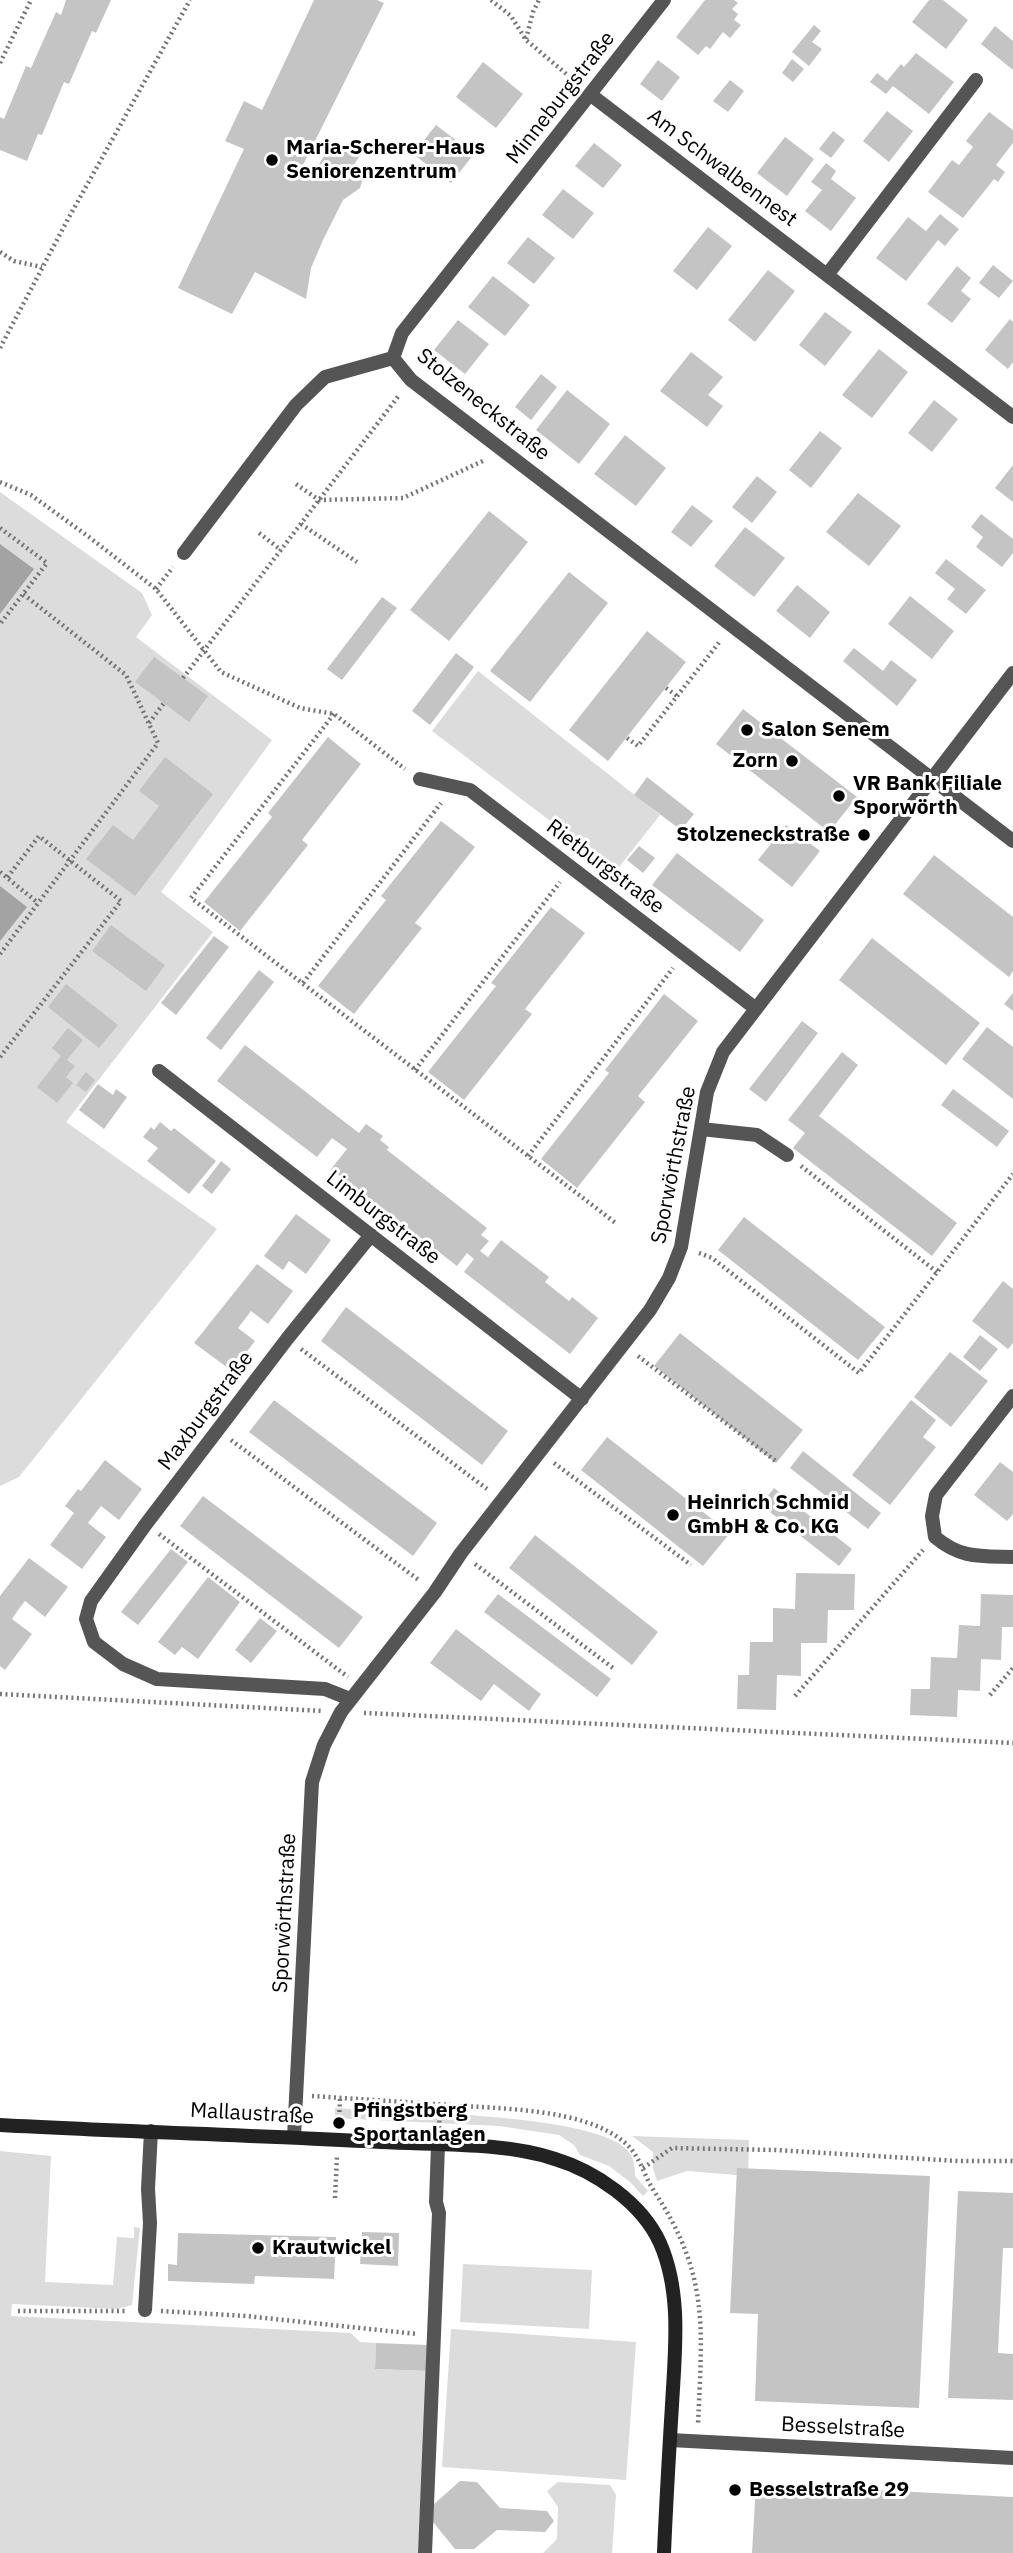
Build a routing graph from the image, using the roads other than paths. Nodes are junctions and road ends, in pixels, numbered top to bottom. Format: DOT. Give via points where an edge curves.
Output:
graph roads {
  1 [pos="664,0"];
  2 [pos="976,80"];
  3 [pos="591,94"];
  4 [pos="827,275"];
  5 [pos="393,358"];
  6 [pos="1013,417"];
  7 [pos="184,553"];
  8 [pos="1013,673"];
  9 [pos="932,778"];
  10 [pos="420,779"];
  11 [pos="1013,841"];
  12 [pos="755,1008"];
  13 [pos="159,1071"];
  14 [pos="701,1129"];
  15 [pos="787,1155"];
  16 [pos="370,1235"];
  17 [pos="1013,1396"];
  18 [pos="582,1399"];
  19 [pos="1013,1557"];
  20 [pos="350,1699"];
  21 [pos="0,2125"];
  22 [pos="151,2131"];
  23 [pos="293,2137"];
  24 [pos="438,2145"];
  25 [pos="145,2311"];
  26 [pos="670,2440"];
  27 [pos="1013,2458"];
  28 [pos="425,2553"];
  29 [pos="663,2553"];
  1 -- 3 [label="street, Minneburgstraße"];
  2 -- 4 [label="street"];
  3 -- 4 [label="street, Am Schwalbennest"];
  3 -- 5 [label="street, Minneburgstraße" via="402,332"];
  4 -- 6 [label="street, Am Schwalbennest"];
  5 -- 7 [label="street" via="325,377 296,405"];
  5 -- 9 [label="street, Stolzeneckstraße" via="411,380"];
  8 -- 9 [label="street, Sporwörthstraße"];
  9 -- 11 [label="street, Stolzeneckstraße"];
  9 -- 12 [label="street, Sporwörthstraße"];
  10 -- 12 [label="street, Rietburgstraße" via="470,790"];
  12 -- 14 [label="street, Sporwörthstraße" via="723,1052 707,1092"];
  13 -- 16 [label="street, Limburgstraße"];
  14 -- 15 [label="street" via="757,1135"];
  14 -- 18 [label="street, Sporwörthstraße" via="681,1247 669,1278"];
  16 -- 18 [label="street, Limburgstraße"];
  16 -- 20 [label="street, Maxburgstraße" via="146,1524 91,1601 86,1619 94,1642 123,1664 157,1679 325,1689"];
  17 -- 19 [label="street" via="936,1496 932,1516 935,1537 947,1547 966,1555"];
  18 -- 20 [label="street, Sporwörthstraße"];
  20 -- 23 [label="street, Sporwörthstraße" via="324,1745 312,1782"];
  21 -- 22 [label="street, Mallaustraße"];
  22 -- 23 [label="street, Mallaustraße"];
  22 -- 25 [label="street"];
  23 -- 24 [label="street, Mallaustraße"];
  24 -- 26 [label="street, Mallaustraße" via="510,2149 557,2159 606,2184 649,2225 661,2245 673,2291"];
  24 -- 28 [label="street"];
  26 -- 27 [label="street, Besselstraße"];
  26 -- 29 [label="street, Mallaustraße"];
}
